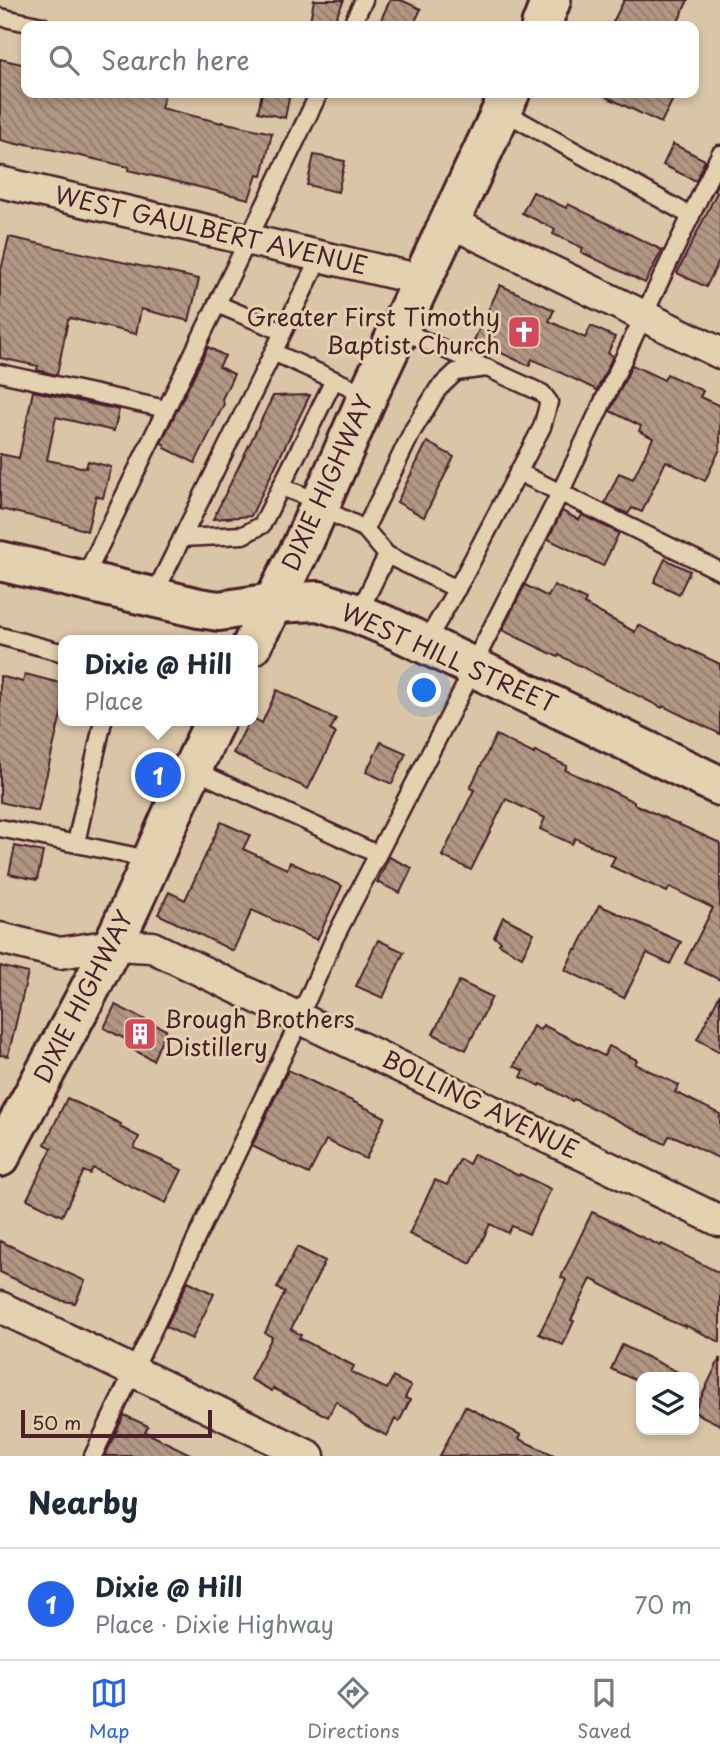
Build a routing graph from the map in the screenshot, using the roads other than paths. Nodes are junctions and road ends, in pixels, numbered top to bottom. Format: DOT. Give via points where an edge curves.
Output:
graph roads {
  1 [pos="364,0"];
  2 [pos="551,0"];
  3 [pos="0,17"];
  4 [pos="354,21"];
  5 [pos="543,21"];
  6 [pos="21,22"];
  7 [pos="317,98"];
  8 [pos="506,101"];
  9 [pos="720,154"];
  10 [pos="0,182"];
  11 [pos="691,216"];
  12 [pos="450,222"];
  13 [pos="248,240"];
  14 [pos="320,257"];
  15 [pos="422,280"];
  16 [pos="217,304"];
  17 [pos="643,316"];
  18 [pos="398,329"];
  19 [pos="284,332"];
  20 [pos="274,352"];
  21 [pos="720,353"];
  22 [pos="487,369"];
  23 [pos="0,373"];
  24 [pos="334,380"];
  25 [pos="368,395"];
  26 [pos="166,409"];
  27 [pos="518,472"];
  28 [pos="281,487"];
  29 [pos="560,493"];
  30 [pos="320,505"];
  31 [pos="365,529"];
  32 [pos="182,538"];
  33 [pos="387,555"];
  34 [pos="0,561"];
  35 [pos="720,571"];
  36 [pos="83,581"];
  37 [pos="457,589"];
  38 [pos="153,597"];
  39 [pos="274,603"];
  40 [pos="358,614"];
  41 [pos="258,635"];
  42 [pos="0,636"];
  43 [pos="425,644"];
  44 [pos="58,651"];
  45 [pos="473,667"];
  46 [pos="102,726"];
  47 [pos="213,726"];
  48 [pos="192,769"];
  49 [pos="720,786"];
  50 [pos="0,828"];
  51 [pos="76,843"];
  52 [pos="377,854"];
  53 [pos="153,860"];
  54 [pos="0,938"];
  55 [pos="113,945"];
  56 [pos="300,1017"];
  57 [pos="0,1157"];
  58 [pos="720,1221"];
  59 [pos="0,1307"];
  60 [pos="134,1371"];
  61 [pos="93,1456"];
  62 [pos="309,1456"];
  1 -- 4 [label="lane"];
  2 -- 5 [label="street"];
  3 -- 6 [label="lane"];
  7 -- 13 [label="lane"];
  8 -- 11 [label="lane"];
  8 -- 12 [label="street, DIXIE HIGHWAY"];
  9 -- 11 [label="lane"];
  10 -- 13 [label="street, WEST GAULBERT AVENUE"];
  11 -- 17 [label="lane"];
  12 -- 15 [label="street, DIXIE HIGHWAY"];
  12 -- 17 [label="street"];
  13 -- 14 [label="street, WEST GAULBERT AVENUE"];
  13 -- 16 [label="lane"];
  14 -- 15 [label="street, WEST GAULBERT AVENUE"];
  14 -- 19 [label="lane"];
  15 -- 18 [label="street, DIXIE HIGHWAY"];
  16 -- 19 [label="lane"];
  16 -- 26 [label="lane"];
  17 -- 21 [label="street"];
  17 -- 29 [label="lane"];
  18 -- 22 [label="lane"];
  18 -- 25 [label="street, DIXIE HIGHWAY"];
  19 -- 20 [label="lane"];
  20 -- 24 [label="lane"];
  20 -- 32 [label="lane"];
  22 -- 27 [label="lane" via="542,393 548,402 542,427"];
  22 -- 31 [label="lane" via="456,372 438,389"];
  23 -- 26 [label="lane"];
  24 -- 25 [label="lane"];
  24 -- 28 [label="lane"];
  25 -- 30 [label="street, DIXIE HIGHWAY"];
  26 -- 36 [label="lane"];
  27 -- 29 [label="lane"];
  27 -- 37 [label="lane"];
  28 -- 30 [label="lane"];
  28 -- 32 [label="lane" via="262,525 243,535"];
  29 -- 35 [label="lane"];
  29 -- 45 [label="lane"];
  30 -- 31 [label="lane"];
  30 -- 39 [label="street, DIXIE HIGHWAY"];
  31 -- 33 [label="lane"];
  32 -- 38 [label="lane"];
  33 -- 37 [label="lane"];
  33 -- 40 [label="lane"];
  34 -- 36 [label="street, WEST HILL STREET"];
  36 -- 38 [label="street, WEST HILL STREET"];
  37 -- 43 [label="lane"];
  38 -- 39 [label="street, WEST HILL STREET" via="219,611"];
  39 -- 40 [label="street, WEST HILL STREET" via="319,601"];
  39 -- 41 [label="street, DIXIE HIGHWAY"];
  40 -- 43 [label="street, WEST HILL STREET"];
  42 -- 44 [label="lane"];
  43 -- 45 [label="street, WEST HILL STREET"];
  45 -- 49 [label="street, WEST HILL STREET"];
  45 -- 52 [label="lane"];
  46 -- 51 [label="lane"];
  47 -- 48 [label="street, DIXIE HIGHWAY"];
  48 -- 52 [label="lane"];
  48 -- 53 [label="street, DIXIE HIGHWAY"];
  50 -- 51 [label="lane"];
  51 -- 53 [label="lane"];
  52 -- 56 [label="lane"];
  53 -- 55 [label="street, DIXIE HIGHWAY"];
  54 -- 55 [label="street, BOLLING AVENUE" via="60,953"];
  55 -- 56 [label="street, BOLLING AVENUE" via="152,947"];
  55 -- 57 [label="street, DIXIE HIGHWAY"];
  56 -- 58 [label="street, BOLLING AVENUE"];
  56 -- 60 [label="lane"];
  59 -- 60 [label="street"];
  60 -- 61 [label="lane"];
  60 -- 62 [label="street"];
}
